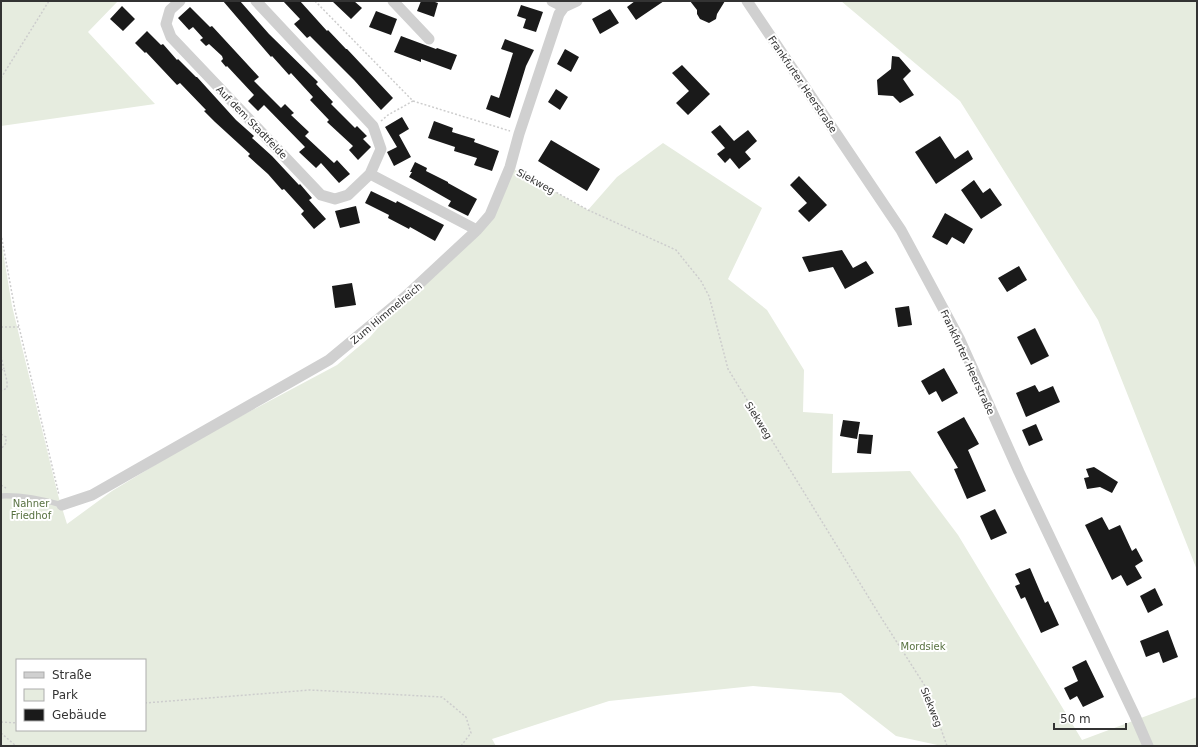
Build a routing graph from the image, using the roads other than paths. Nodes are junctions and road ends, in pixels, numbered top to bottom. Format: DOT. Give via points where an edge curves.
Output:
graph roads {
  1 [pos="180,1"];
  2 [pos="256,1"];
  3 [pos="393,1"];
  4 [pos="552,1"];
  5 [pos="577,1"];
  6 [pos="747,1"];
  7 [pos="564,7"];
  8 [pos="429,38"];
  9 [pos="370,174"];
  10 [pos="476,230"];
  11 [pos="1,496"];
  12 [pos="62,505"];
  13 [pos="1148,746"];
  1 -- 9 [label="street, Auf dem Stadtfelde" via="170,10 166,24 171,37 322,195 335,199 348,195"];
  2 -- 9 [label="street, Auf dem Stadtfelde" via="373,126 381,149"];
  3 -- 8 [label="street"];
  4 -- 7 [label="street"];
  5 -- 7 [label="street"];
  6 -- 13 [label="street, Frankfurter Heerstraße" via="901,230 959,338"];
  7 -- 10 [label="street, Zum Himmelreich" via="559,14 510,167 490,214"];
  9 -- 10 [label="street"];
  10 -- 12 [label="street, Zum Himmelreich" via="405,297 329,360 92,495"];
  11 -- 12 [label="lane" via="41,499"];
}
